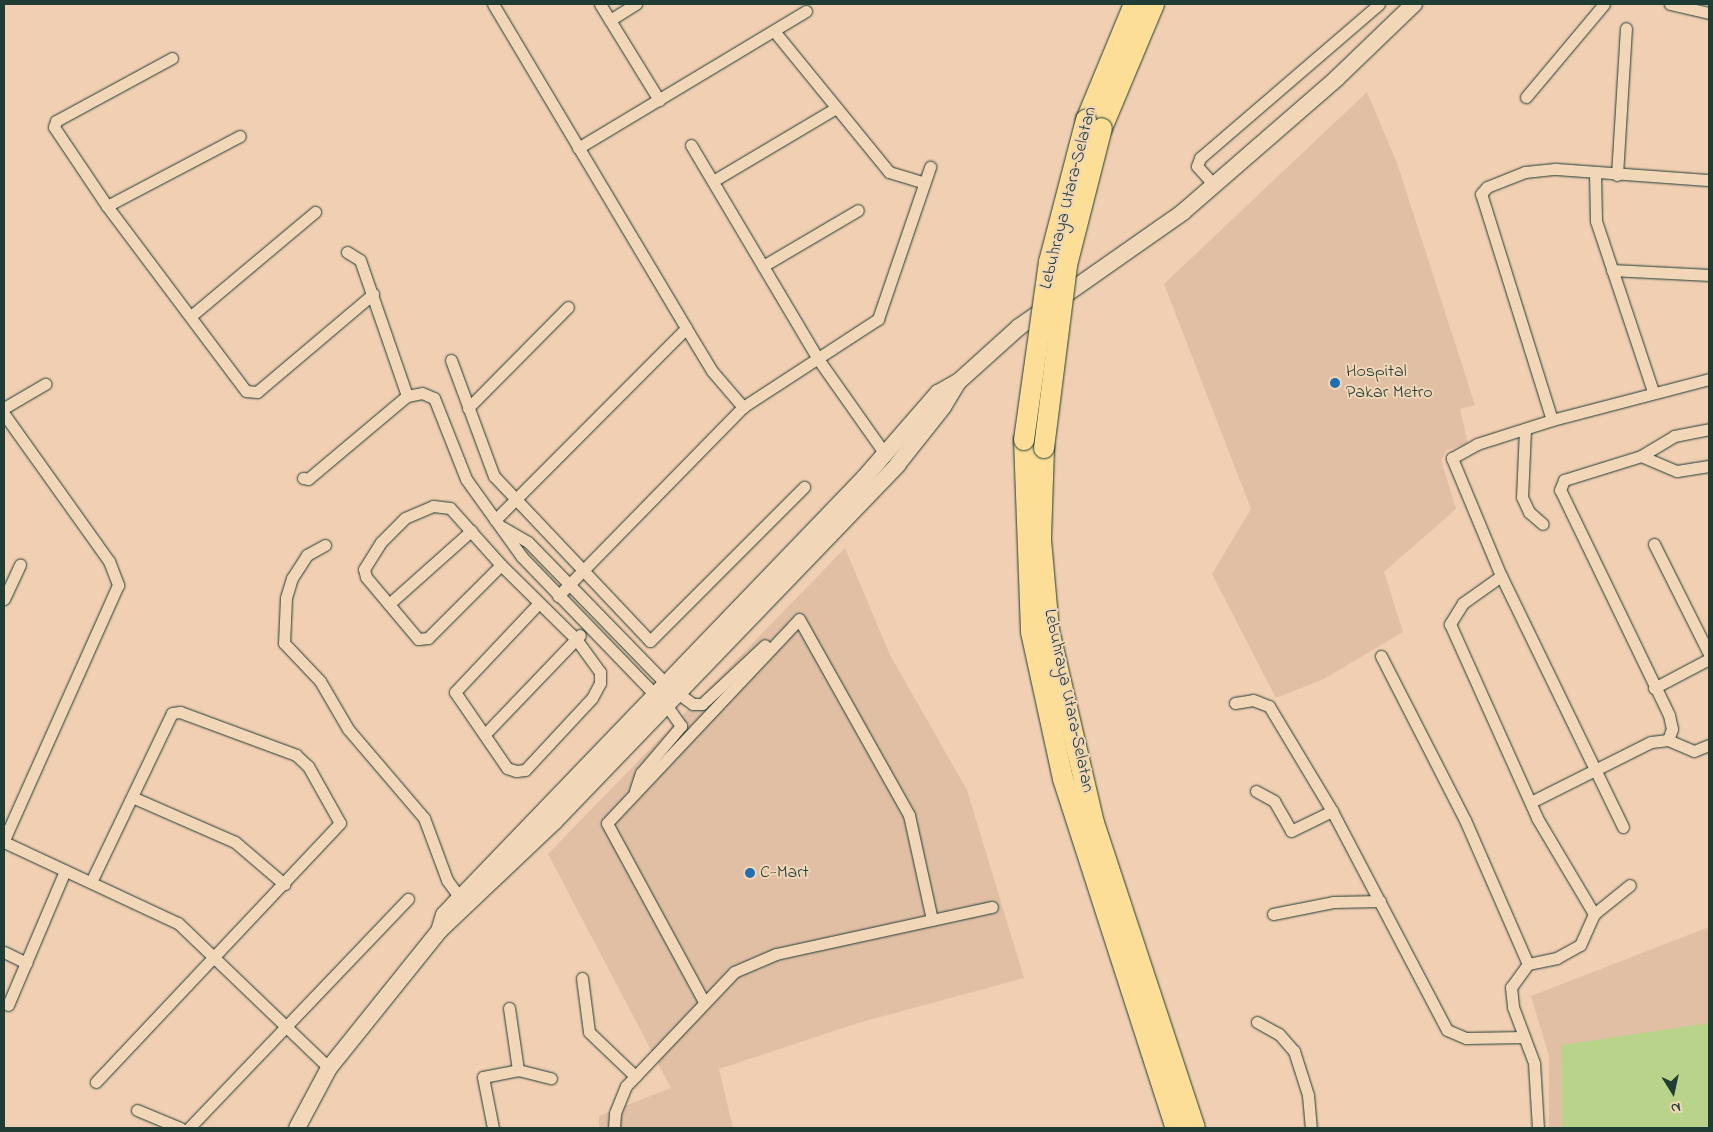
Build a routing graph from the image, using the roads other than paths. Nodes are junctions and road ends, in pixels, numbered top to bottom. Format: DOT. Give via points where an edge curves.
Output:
graph roads {
  1 [pos="494,4"];
  2 [pos="600,4"];
  3 [pos="636,4"];
  4 [pos="1134,4"];
  5 [pos="1154,4"];
  6 [pos="1379,4"];
  7 [pos="1414,4"];
  8 [pos="1604,4"];
  9 [pos="1670,4"];
  10 [pos="806,11"];
  11 [pos="1709,13"];
  12 [pos="610,20"];
  13 [pos="1626,28"];
  14 [pos="774,31"];
  15 [pos="172,58"];
  16 [pos="1526,97"];
  17 [pos="659,100"];
  18 [pos="836,108"];
  19 [pos="1094,124"];
  20 [pos="240,136"];
  21 [pos="692,145"];
  22 [pos="578,148"];
  23 [pos="930,168"];
  24 [pos="1595,173"];
  25 [pos="1709,173"];
  26 [pos="1617,175"];
  27 [pos="1709,180"];
  28 [pos="713,181"];
  29 [pos="924,183"];
  30 [pos="1214,185"];
  31 [pos="107,206"];
  32 [pos="858,210"];
  33 [pos="315,212"];
  34 [pos="347,252"];
  35 [pos="763,266"];
  36 [pos="1612,270"];
  37 [pos="1709,275"];
  38 [pos="373,294"];
  39 [pos="568,308"];
  40 [pos="191,316"];
  41 [pos="686,328"];
  42 [pos="818,359"];
  43 [pos="451,360"];
  44 [pos="1709,379"];
  45 [pos="958,382"];
  46 [pos="45,384"];
  47 [pos="1653,391"];
  48 [pos="407,396"];
  49 [pos="743,407"];
  50 [pos="4,408"];
  51 [pos="468,408"];
  52 [pos="4,414"];
  53 [pos="1552,420"];
  54 [pos="1525,429"];
  55 [pos="1709,429"];
  56 [pos="885,454"];
  57 [pos="1641,456"];
  58 [pos="1709,466"];
  59 [pos="303,478"];
  60 [pos="804,487"];
  61 [pos="517,500"];
  62 [pos="498,523"];
  63 [pos="1544,524"];
  64 [pos="471,531"];
  65 [pos="1654,544"];
  66 [pos="325,545"];
  67 [pos="20,564"];
  68 [pos="501,565"];
  69 [pos="583,571"];
  70 [pos="1502,576"];
  71 [pos="569,585"];
  72 [pos="558,596"];
  73 [pos="4,599"];
  74 [pos="539,603"];
  75 [pos="389,604"];
  76 [pos="588,627"];
  77 [pos="783,636"];
  78 [pos="576,639"];
  79 [pos="1709,654"];
  80 [pos="1382,656"];
  81 [pos="1709,659"];
  82 [pos="1654,688"];
  83 [pos="667,695"];
  84 [pos="1235,703"];
  85 [pos="485,734"];
  86 [pos="1668,740"];
  87 [pos="1709,745"];
  88 [pos="1593,771"];
  89 [pos="1256,791"];
  90 [pos="634,795"];
  91 [pos="132,797"];
  92 [pos="1531,802"];
  93 [pos="1332,811"];
  94 [pos="1623,827"];
  95 [pos="4,841"];
  96 [pos="65,871"];
  97 [pos="91,882"];
  98 [pos="284,884"];
  99 [pos="1630,885"];
  100 [pos="460,898"];
  101 [pos="408,900"];
  102 [pos="1380,901"];
  103 [pos="992,907"];
  104 [pos="1273,914"];
  105 [pos="1594,914"];
  106 [pos="932,920"];
  107 [pos="439,931"];
  108 [pos="4,952"];
  109 [pos="214,958"];
  110 [pos="27,963"];
  111 [pos="1528,964"];
  112 [pos="582,978"];
  113 [pos="704,1000"];
  114 [pos="8,1005"];
  115 [pos="509,1008"];
  116 [pos="1257,1022"];
  117 [pos="286,1027"];
  118 [pos="1524,1037"];
  119 [pos="330,1068"];
  120 [pos="518,1070"];
  121 [pos="635,1076"];
  122 [pos="551,1078"];
  123 [pos="96,1082"];
  124 [pos="137,1110"];
  125 [pos="180,1128"];
  126 [pos="189,1128"];
  127 [pos="297,1128"];
  128 [pos="492,1128"];
  129 [pos="614,1128"];
  130 [pos="1176,1128"];
  131 [pos="1195,1128"];
  132 [pos="1311,1128"];
  133 [pos="1538,1128"];
  1 -- 22 [label="street"];
  2 -- 12 [label="street"];
  3 -- 12 [label="street"];
  4 -- 19 [label="highway, Lebuhraya Utara–Selatan"];
  5 -- 19 [label="highway, Lebuhraya Utara–Selatan"];
  6 -- 30 [label="street" via="1200,158 1197,166"];
  7 -- 30 [label="main road"];
  8 -- 16 [label="street"];
  9 -- 11 [label="street"];
  10 -- 14 [label="street"];
  12 -- 17 [label="street"];
  13 -- 26 [label="street"];
  14 -- 17 [label="street"];
  14 -- 18 [label="street"];
  15 -- 31 [label="street" via="56,121 56,133"];
  17 -- 22 [label="street"];
  18 -- 28 [label="street"];
  18 -- 29 [label="street" via="889,172"];
  19 -- 130 [label="highway, Lebuhraya Utara–Selatan, bridge" via="1049,262 1024,440 1031,632 1063,779"];
  19 -- 131 [label="highway, Lebuhraya Utara–Selatan, bridge" via="1067,265 1044,448 1041,540 1052,640 1094,822"];
  20 -- 31 [label="street"];
  21 -- 28 [label="street"];
  22 -- 41 [label="street"];
  23 -- 29 [label="street"];
  24 -- 26 [label="street"];
  24 -- 36 [label="street" via="1593,210"];
  24 -- 53 [label="street" via="1525,172 1487,187 1481,194"];
  25 -- 27 [label="street"];
  26 -- 27 [label="street"];
  28 -- 35 [label="street"];
  29 -- 42 [label="street" via="884,309 870,327"];
  30 -- 45 [label="main road" via="1150,237 1019,327"];
  31 -- 40 [label="street"];
  32 -- 35 [label="street"];
  33 -- 40 [label="street"];
  34 -- 38 [label="street" via="360,260"];
  35 -- 42 [label="street"];
  36 -- 37 [label="street"];
  36 -- 47 [label="street"];
  38 -- 40 [label="street" via="250,393"];
  38 -- 48 [label="street"];
  39 -- 51 [label="street"];
  41 -- 49 [label="street"];
  41 -- 61 [label="street"];
  42 -- 49 [label="street"];
  42 -- 56 [label="street"];
  43 -- 51 [label="street"];
  44 -- 47 [label="street"];
  45 -- 56 [label="main road" via="938,393"];
  45 -- 83 [label="main road" via="943,407 897,464"];
  46 -- 50 [label="street"];
  47 -- 53 [label="street"];
  48 -- 59 [label="street" via="308,479"];
  48 -- 62 [label="street" via="422,393 434,398 466,480"];
  49 -- 69 [label="street"];
  51 -- 61 [label="street" via="494,476"];
  52 -- 95 [label="street" via="109,561 118,585"];
  53 -- 54 [label="street"];
  54 -- 63 [label="street" via="1524,506"];
  54 -- 70 [label="street" via="1456,452 1452,458"];
  55 -- 57 [label="street" via="1674,436"];
  56 -- 83 [label="main road"];
  57 -- 58 [label="street" via="1678,471"];
  57 -- 82 [label="street" via="1564,480 1560,490"];
  60 -- 69 [label="street" via="650,641"];
  61 -- 62 [label="street"];
  61 -- 69 [label="street"];
  62 -- 71 [label="street" via="528,542"];
  62 -- 72 [label="street" via="522,557"];
  64 -- 68 [label="street"];
  64 -- 75 [label="street"];
  64 -- 75 [label="street" via="450,508 440,506 405,518 381,542 364,569 366,577"];
  65 -- 79 [label="street"];
  66 -- 100 [label="street" via="307,555 292,578 286,598 284,642 320,680 348,729 424,818 447,880"];
  67 -- 73 [label="street"];
  68 -- 74 [label="street"];
  68 -- 75 [label="street" via="425,640 414,636"];
  69 -- 71 [label="street"];
  70 -- 88 [label="street"];
  70 -- 92 [label="street" via="1463,603 1450,624"];
  71 -- 72 [label="street"];
  71 -- 83 [label="street"];
  72 -- 76 [label="street"];
  74 -- 78 [label="street"];
  74 -- 85 [label="street" via="455,689"];
  76 -- 78 [label="street"];
  76 -- 83 [label="street"];
  77 -- 83 [label="street" via="768,642 702,704"];
  77 -- 90 [label="street"];
  77 -- 106 [label="street" via="799,619 905,808"];
  78 -- 85 [label="street"];
  78 -- 85 [label="street" via="600,672 600,683 592,698 525,770 507,768"];
  80 -- 111 [label="street" via="1465,820"];
  81 -- 82 [label="street"];
  82 -- 86 [label="street" via="1672,722"];
  83 -- 90 [label="street" via="681,726 641,773"];
  83 -- 100 [label="main road"];
  83 -- 107 [label="main road"];
  84 -- 93 [label="street" via="1253,700 1269,706"];
  86 -- 87 [label="street" via="1688,750"];
  86 -- 88 [label="street" via="1651,742"];
  88 -- 92 [label="street"];
  88 -- 94 [label="street"];
  89 -- 93 [label="street" via="1274,801 1291,831"];
  90 -- 113 [label="street" via="607,823"];
  91 -- 97 [label="street"];
  91 -- 98 [label="street" via="235,842"];
  91 -- 98 [label="street" via="172,713 180,712 296,755 308,766 340,823"];
  92 -- 105 [label="street"];
  93 -- 102 [label="street"];
  95 -- 96 [label="street"];
  96 -- 97 [label="street"];
  96 -- 110 [label="street"];
  97 -- 109 [label="street" via="178,923"];
  98 -- 109 [label="street"];
  99 -- 105 [label="street"];
  100 -- 107 [label="main road" via="444,915"];
  101 -- 117 [label="street"];
  102 -- 104 [label="street" via="1333,902"];
  102 -- 118 [label="street" via="1450,1034 1466,1038"];
  103 -- 106 [label="street"];
  105 -- 111 [label="street" via="1580,945 1557,958"];
  106 -- 113 [label="street" via="776,954 734,972"];
  107 -- 119 [label="main road"];
  108 -- 110 [label="street"];
  109 -- 117 [label="street"];
  109 -- 123 [label="street"];
  110 -- 114 [label="street"];
  111 -- 118 [label="street" via="1511,987"];
  112 -- 121 [label="street" via="589,1032"];
  113 -- 121 [label="street"];
  115 -- 120 [label="street"];
  116 -- 132 [label="street" via="1279,1034 1294,1051 1308,1095"];
  117 -- 119 [label="street"];
  117 -- 126 [label="street"];
  118 -- 133 [label="street" via="1536,1071"];
  119 -- 127 [label="main road"];
  120 -- 122 [label="street"];
  120 -- 128 [label="street" via="483,1077"];
  121 -- 129 [label="street" via="622,1092"];
  124 -- 125 [label="street"];
}
